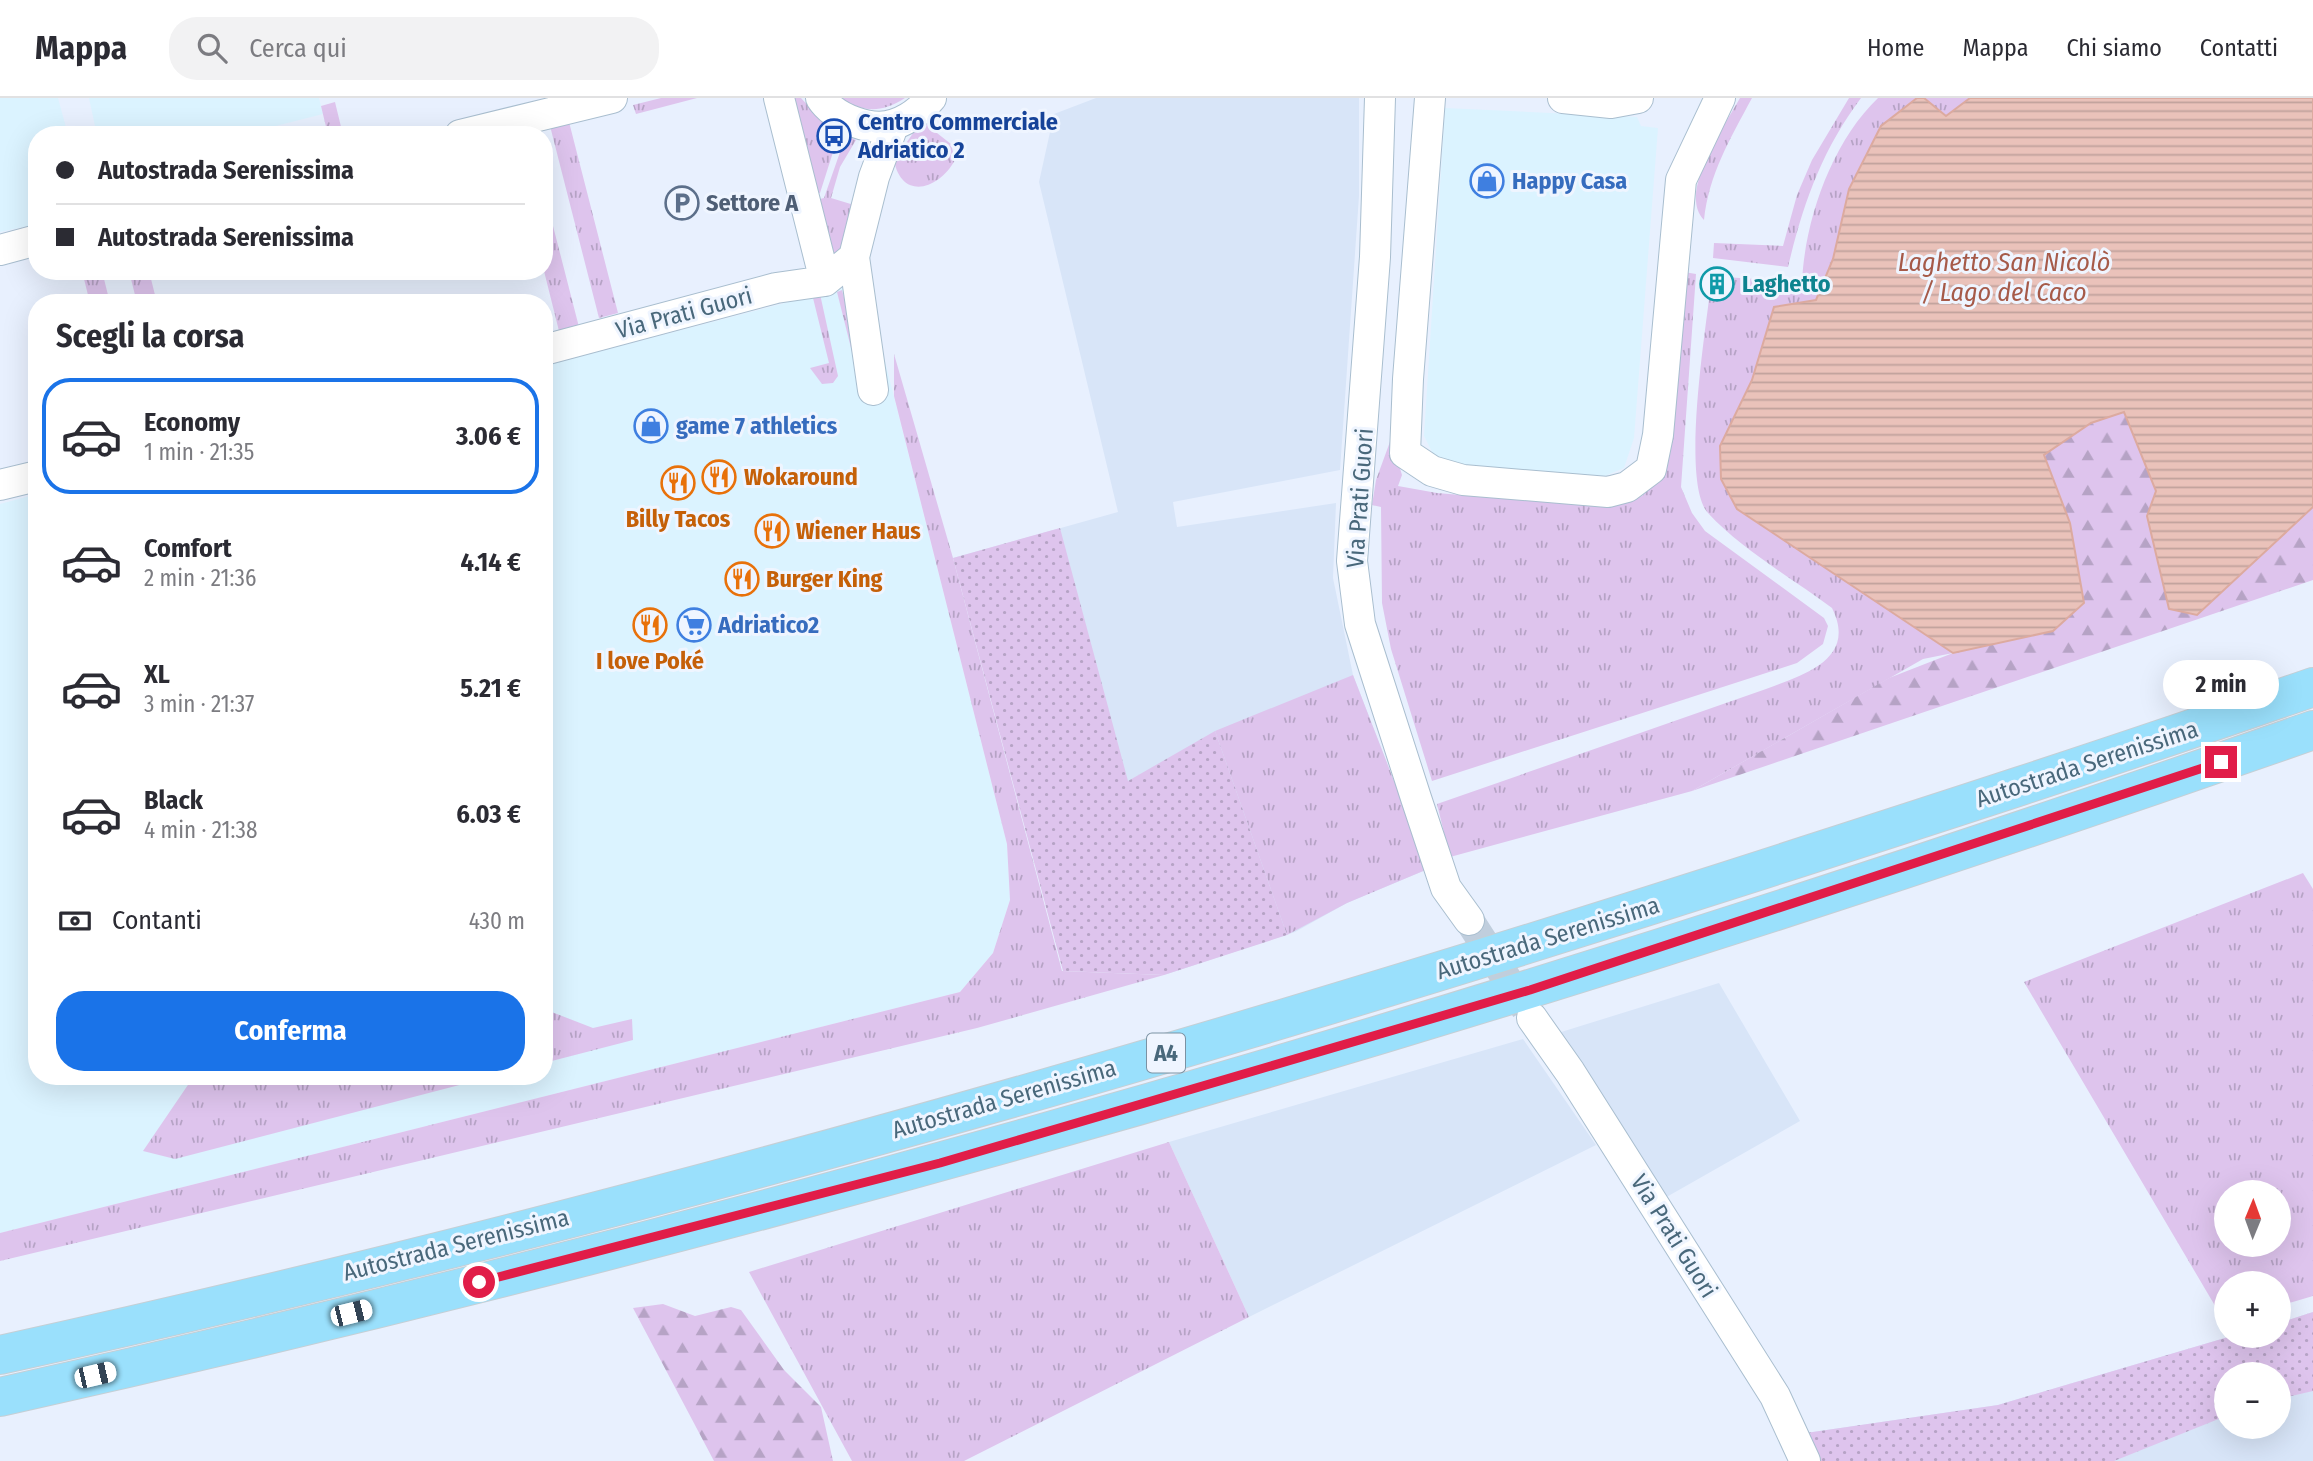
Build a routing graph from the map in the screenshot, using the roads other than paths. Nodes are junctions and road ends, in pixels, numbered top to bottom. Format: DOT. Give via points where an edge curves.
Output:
graph roads {
  1 [pos="612,98"];
  2 [pos="779,98"];
  3 [pos="821,98"];
  4 [pos="930,98"];
  5 [pos="1380,98"];
  6 [pos="1430,98"];
  7 [pos="1563,98"];
  8 [pos="1638,98"];
  9 [pos="1708,101"];
  10 [pos="893,125"];
  11 [pos="497,126"];
  12 [pos="28,242"];
  13 [pos="0,250"];
  14 [pos="853,257"];
  15 [pos="825,281"];
  16 [pos="553,348"];
  17 [pos="873,390"];
  18 [pos="28,478"];
  19 [pos="0,485"];
  20 [pos="2313,687"];
  21 [pos="2313,730"];
  22 [pos="1469,920"];
  23 [pos="1532,1018"];
  24 [pos="0,1355"];
  25 [pos="0,1397"];
  26 [pos="1805,1461"];
  1 -- 11 [label="street"];
  2 -- 15 [label="street"];
  3 -- 10 [label="street" via="827,108 856,123"];
  4 -- 10 [label="street" via="920,111"];
  5 -- 22 [label="street, Via Prati Guori" via="1376,257 1352,561 1360,624 1416,799 1446,888"];
  6 -- 9 [label="street" via="1405,453 1432,471 1463,480 1608,492 1627,487 1651,468 1658,435 1681,180"];
  7 -- 8 [label="street" via="1611,103"];
  10 -- 14 [label="street"];
  12 -- 13 [label="street"];
  14 -- 15 [label="street"];
  14 -- 17 [label="street"];
  15 -- 16 [label="street, Via Prati Guori" via="776,288"];
  18 -- 19 [label="street"];
  20 -- 24 [label="highway, Autostrada Serenissima / A4" via="2135,750 1565,933 1218,1038 923,1123 518,1230"];
  21 -- 25 [label="highway, Autostrada Serenissima / A4" via="1530,990 967,1155 505,1275"];
  23 -- 26 [label="street, Via Prati Guori" via="1775,1396"];
}
